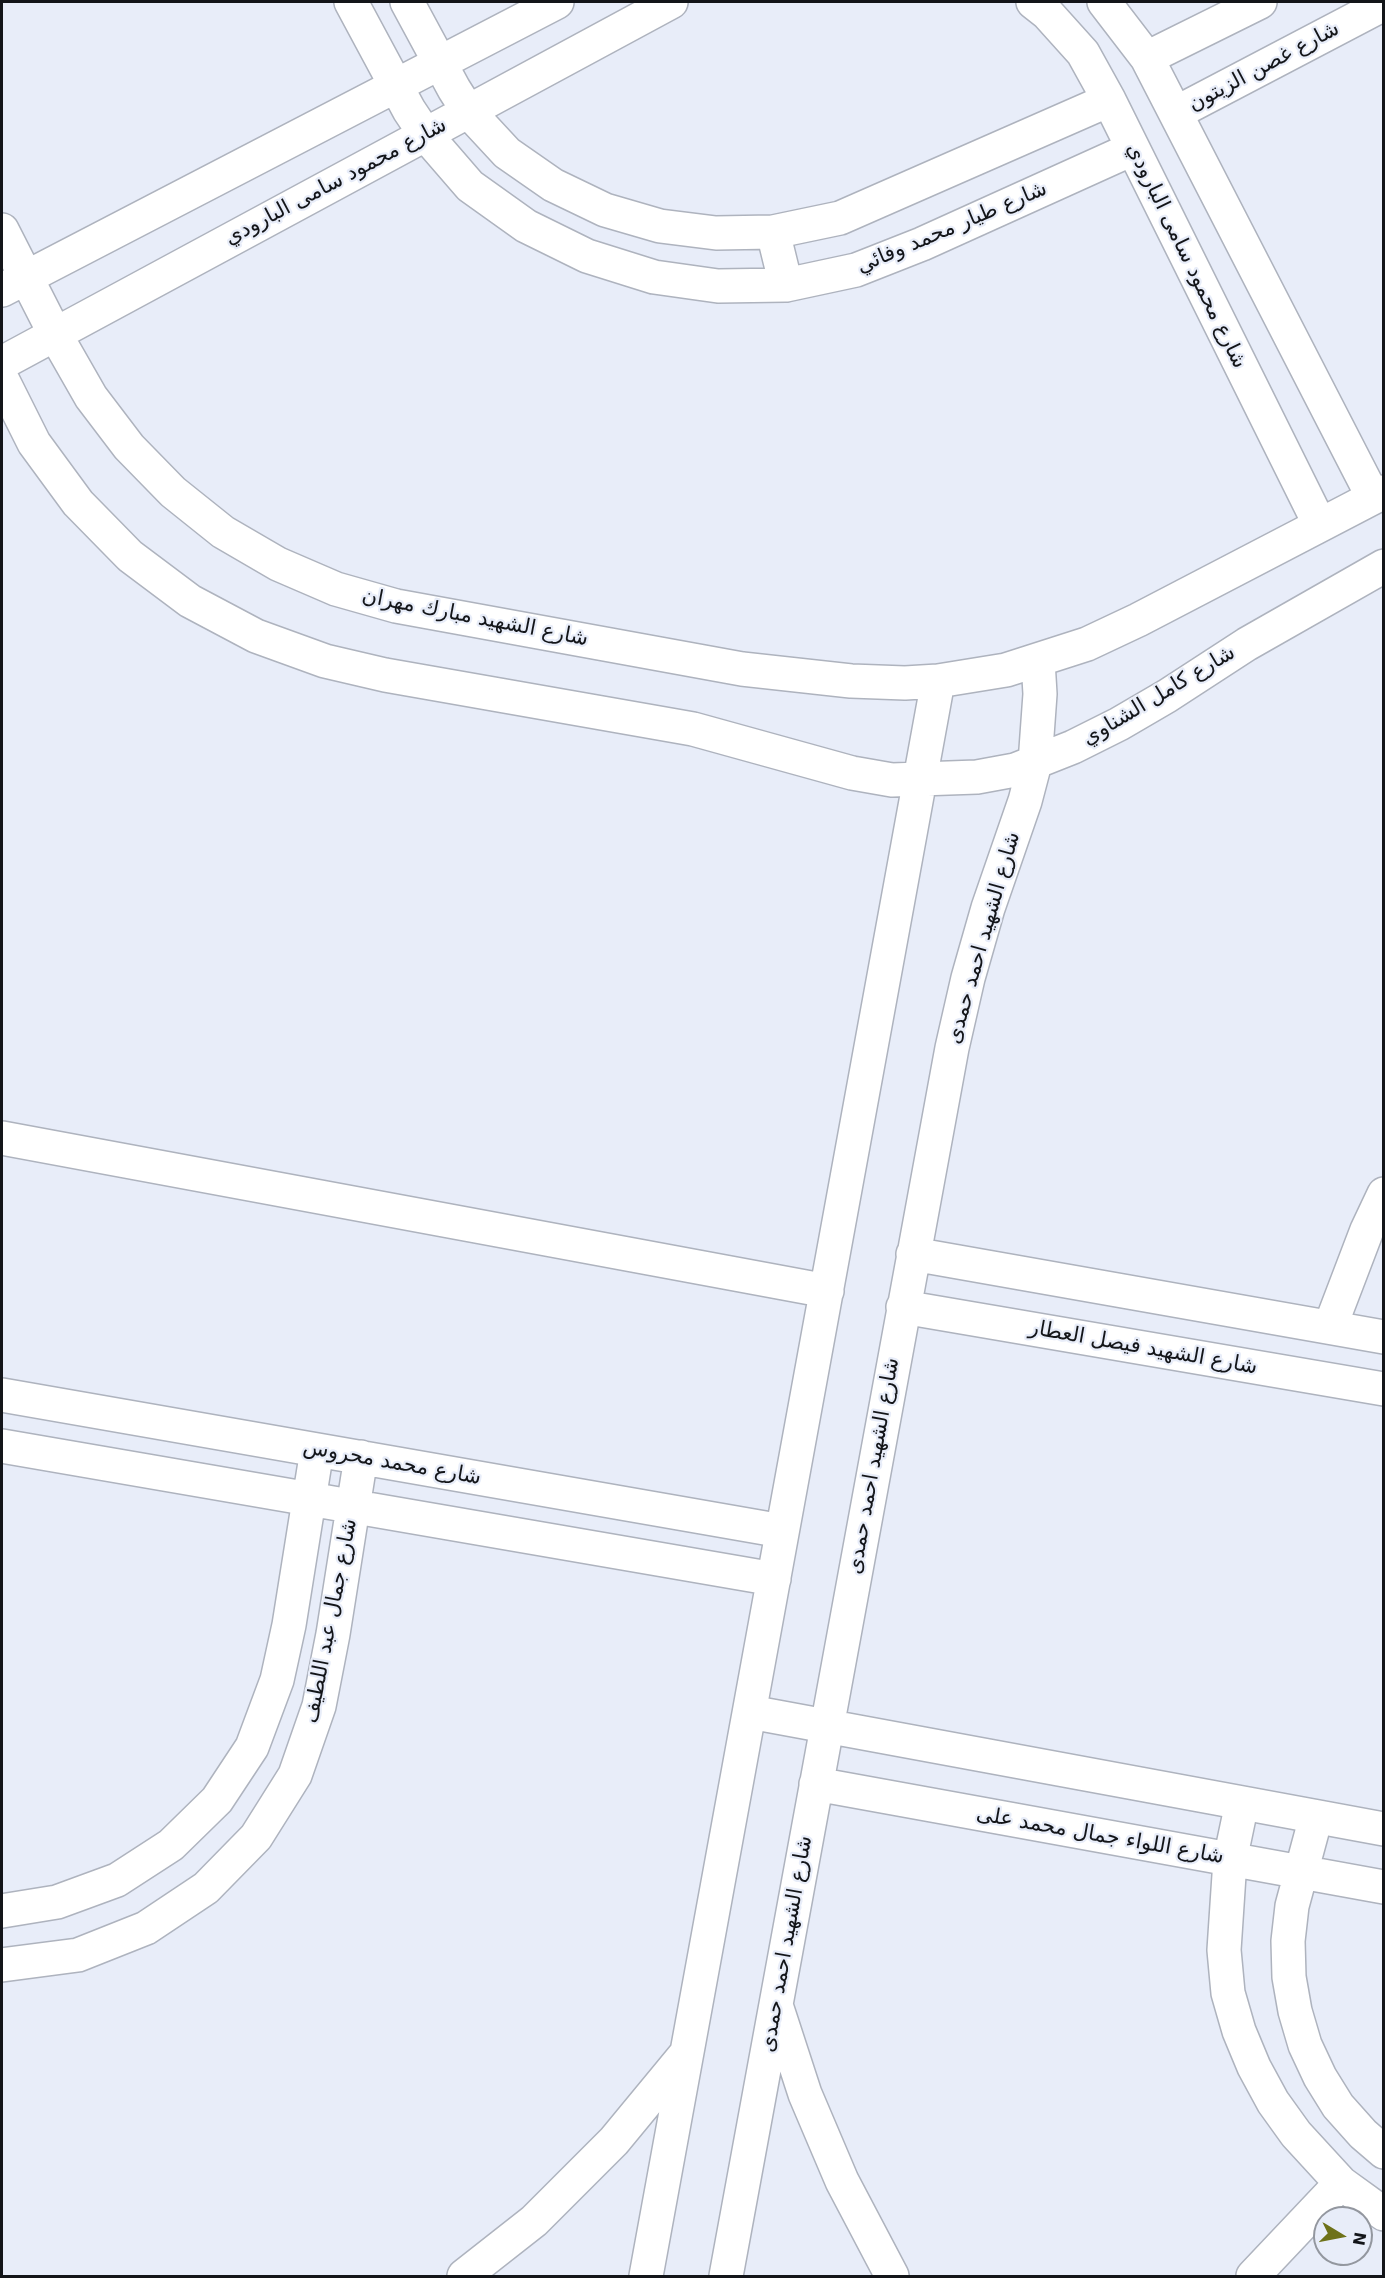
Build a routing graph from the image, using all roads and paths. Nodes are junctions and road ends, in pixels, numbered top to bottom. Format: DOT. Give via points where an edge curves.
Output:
graph roads {
  1 [pos="351,2"];
  2 [pos="407,2"];
  3 [pos="558,2"];
  4 [pos="671,2"];
  5 [pos="1033,2"];
  6 [pos="1104,2"];
  7 [pos="1260,2"];
  8 [pos="1383,4"];
  9 [pos="1147,58"];
  10 [pos="440,63"];
  11 [pos="395,85"];
  12 [pos="1109,100"];
  13 [pos="468,111"];
  14 [pos="1176,112"];
  15 [pos="425,134"];
  16 [pos="1132,149"];
  17 [pos="2,230"];
  18 [pos="773,232"];
  19 [pos="14,284"];
  20 [pos="786,285"];
  21 [pos="55,334"];
  22 [pos="2,363"];
  23 [pos="2,379"];
  24 [pos="1378,495"];
  25 [pos="1320,525"];
  26 [pos="1383,566"];
  27 [pos="1038,661"];
  28 [pos="938,681"];
  29 [pos="1035,763"];
  30 [pos="919,780"];
  31 [pos="2,1138"];
  32 [pos="1383,1194"];
  33 [pos="913,1254"];
  34 [pos="826,1291"];
  35 [pos="903,1307"];
  36 [pos="1330,1328"];
  37 [pos="1383,1337"];
  38 [pos="1383,1389"];
  39 [pos="2,1395"];
  40 [pos="2,1446"];
  41 [pos="316,1450"];
  42 [pos="361,1457"];
  43 [pos="309,1499"];
  44 [pos="353,1506"];
  45 [pos="782,1531"];
  46 [pos="774,1579"];
  47 [pos="750,1713"];
  48 [pos="826,1726"];
  49 [pos="816,1784"];
  50 [pos="1242,1803"];
  51 [pos="1316,1817"];
  52 [pos="1383,1829"];
  53 [pos="1230,1860"];
  54 [pos="1302,1872"];
  55 [pos="1383,1887"];
  56 [pos="2,1911"];
  57 [pos="2,1965"];
  58 [pos="776,2004"];
  59 [pos="686,2053"];
  60 [pos="1383,2152"];
  61 [pos="1341,2182"];
  62 [pos="1383,2214"];
  63 [pos="464,2277"];
  64 [pos="646,2277"];
  65 [pos="726,2277"];
  66 [pos="891,2277"];
  67 [pos="1253,2277"];
  1 -- 11 [label="street, شارع طيار محمد وفائي"];
  2 -- 10 [label="street"];
  3 -- 10 [label="street"];
  4 -- 13 [label="street, شارع محمود سامى البارودي"];
  5 -- 12 [label="street, شارع محمود سامى البارودي" via="1083,53"];
  6 -- 9 [label="street"];
  7 -- 9 [label="street"];
  8 -- 14 [label="street, شارع غصن الزيتون"];
  9 -- 14 [label="street"];
  10 -- 11 [label="street"];
  10 -- 13 [label="street"];
  11 -- 15 [label="street, شارع طيار محمد وفائي"];
  11 -- 19 [label="street"];
  12 -- 16 [label="street, شارع محمود سامى البارودي"];
  12 -- 18 [label="street" via="840,218"];
  13 -- 15 [label="street, شارع محمود سامى البارودي"];
  13 -- 18 [label="street" via="507,153 554,185 605,210 660,226 716,233"];
  14 -- 24 [label="street"];
  15 -- 20 [label="street, شارع طيار محمد وفائي" via="470,186 526,226 587,256 654,277 718,286"];
  15 -- 21 [label="street, شارع محمود سامى البارودي"];
  16 -- 20 [label="street, شارع طيار محمد وفائي" via="856,270"];
  16 -- 25 [label="street, شارع محمود سامى البارودي"];
  17 -- 19 [label="street, شارع الشهيد مبارك مهران"];
  18 -- 20 [label="street"];
  19 -- 21 [label="street, شارع الشهيد مبارك مهران"];
  21 -- 22 [label="street, شارع محمود سامى البارودي"];
  21 -- 28 [label="street, شارع الشهيد مبارك مهران" via="91,397 129,447 173,492 224,532 278,564 336,589 396,606 742,669 851,681"];
  23 -- 30 [label="street" via="34,443 78,503 130,556 190,601 255,636 326,661 385,675 682,727 852,773"];
  24 -- 25 [label="street"];
  25 -- 27 [label="street" via="1137,620 1087,644"];
  26 -- 29 [label="street, شارع كامل الشناوي" via="1119,724"];
  27 -- 28 [label="street"];
  27 -- 29 [label="street, شارع الشهيد احمد حمدى"];
  28 -- 30 [label="street"];
  29 -- 30 [label="street, شارع كامل الشناوي" via="977,777"];
  29 -- 33 [label="street, شارع الشهيد احمد حمدى" via="968,978"];
  30 -- 34 [label="street"];
  31 -- 34 [label="street"];
  32 -- 36 [label="street"];
  33 -- 35 [label="street, شارع الشهيد احمد حمدى"];
  33 -- 36 [label="street"];
  34 -- 45 [label="street"];
  35 -- 38 [label="street, شارع الشهيد فيصل العطار"];
  35 -- 48 [label="street, شارع الشهيد احمد حمدى"];
  36 -- 37 [label="street"];
  39 -- 41 [label="street, شارع محمد محروس"];
  40 -- 43 [label="street"];
  41 -- 42 [label="street, شارع محمد محروس"];
  41 -- 43 [label="street, شارع جمال عبد اللطيف"];
  42 -- 44 [label="street, شارع جمال عبد اللطيف"];
  42 -- 45 [label="street, شارع محمد محروس"];
  43 -- 44 [label="street"];
  43 -- 56 [label="street, شارع جمال عبد اللطيف" via="277,1680 252,1746 217,1800 171,1845 117,1880 57,1902"];
  44 -- 46 [label="street"];
  44 -- 57 [label="street, شارع جمال عبد اللطيف" via="319,1706 295,1775 256,1837 206,1888 146,1928 78,1955"];
  45 -- 46 [label="street"];
  46 -- 47 [label="street"];
  47 -- 48 [label="street"];
  47 -- 59 [label="street"];
  48 -- 49 [label="street, شارع الشهيد احمد حمدى"];
  48 -- 50 [label="street"];
  49 -- 53 [label="street, شارع اللواء جمال محمد على"];
  49 -- 58 [label="street, شارع الشهيد احمد حمدى"];
  50 -- 51 [label="street"];
  50 -- 53 [label="street"];
  51 -- 52 [label="street"];
  51 -- 54 [label="street"];
  53 -- 54 [label="street, شارع اللواء جمال محمد على"];
  53 -- 61 [label="street" via="1224,1950 1228,1993 1239,2031 1273,2102 1296,2134"];
  54 -- 55 [label="street, شارع اللواء جمال محمد على"];
  54 -- 60 [label="street" via="1292,1906 1288,1941 1295,2011 1310,2055 1338,2106"];
  58 -- 65 [label="street, شارع الشهيد احمد حمدى"];
  58 -- 66 [label="street" via="805,2094 842,2181"];
  59 -- 63 [label="street" via="614,2141 534,2221"];
  59 -- 64 [label="street"];
  61 -- 62 [label="street"];
  61 -- 67 [label="street"];
}
